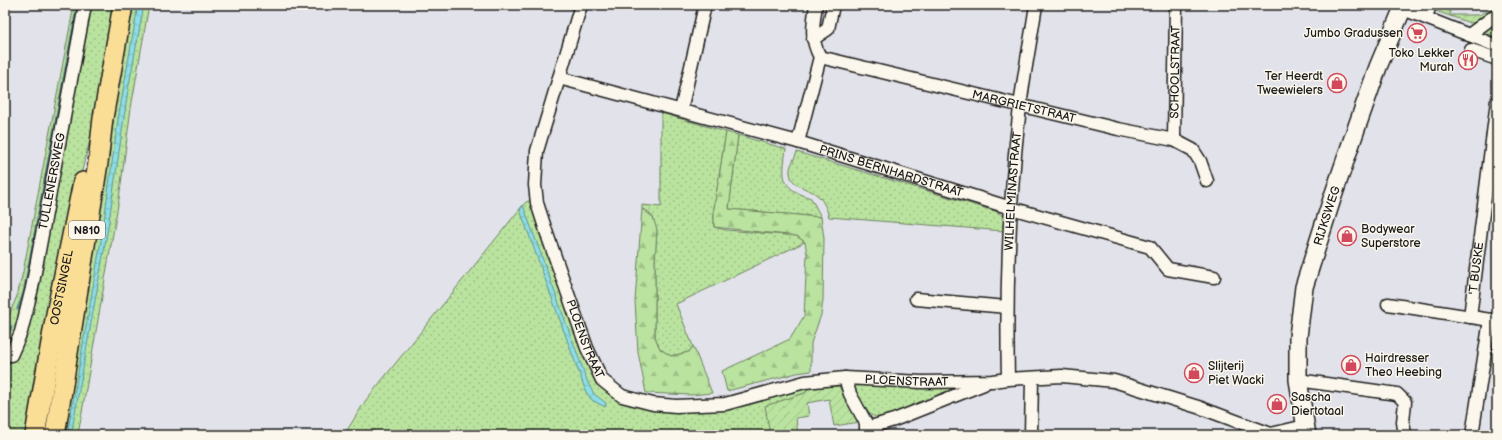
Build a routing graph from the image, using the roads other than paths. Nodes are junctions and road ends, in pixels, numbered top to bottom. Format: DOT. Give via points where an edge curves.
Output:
graph roads {
  1 [pos="85,5"];
  2 [pos="123,5"];
  3 [pos="581,5"];
  4 [pos="705,5"];
  5 [pos="816,5"];
  6 [pos="833,5"];
  7 [pos="1036,5"];
  8 [pos="1176,5"];
  9 [pos="1430,5"];
  10 [pos="1403,7"];
  11 [pos="1497,14"];
  12 [pos="1426,18"];
  13 [pos="1469,35"];
  14 [pos="813,39"];
  15 [pos="1497,46"];
  16 [pos="1471,50"];
  17 [pos="820,57"];
  18 [pos="1497,59"];
  19 [pos="559,78"];
  20 [pos="1497,101"];
  21 [pos="1020,106"];
  22 [pos="681,110"];
  23 [pos="103,118"];
  24 [pos="1174,140"];
  25 [pos="798,142"];
  26 [pos="1207,182"];
  27 [pos="1010,208"];
  28 [pos="1214,277"];
  29 [pos="916,300"];
  30 [pos="1388,304"];
  31 [pos="1007,308"];
  32 [pos="1470,317"];
  33 [pos="1493,320"];
  34 [pos="11,355"];
  35 [pos="845,378"];
  36 [pos="1008,378"];
  37 [pos="1032,378"];
  38 [pos="1298,380"];
  39 [pos="992,381"];
  40 [pos="867,431"];
  41 [pos="1306,431"];
  42 [pos="35,435"];
  43 [pos="55,435"];
  44 [pos="1031,435"];
  45 [pos="1405,435"];
  46 [pos="1472,435"];
  1 -- 34 [label="street, TULLENERSWEG" via="32,288 21,332"];
  2 -- 23 [label="main road, OOSTSINGEL / N810"];
  3 -- 19 [label="street, PLOENSTRAAT"];
  4 -- 22 [label="street"];
  5 -- 14 [label="street"];
  6 -- 14 [label="street" via="828,29"];
  7 -- 21 [label="street, WILHELMINASTRAAT"];
  8 -- 24 [label="street, SCHOOLSTRAAT"];
  9 -- 12 [label="street"];
  10 -- 12 [label="street"];
  10 -- 38 [label="street, RIJKSWEG" via="1378,67 1304,287 1298,337"];
  11 -- 13 [label="street"];
  12 -- 13 [label="street"];
  13 -- 15 [label="street"];
  14 -- 17 [label="street"];
  16 -- 18 [label="street"];
  17 -- 21 [label="street, MARGRIETSTRAAT"];
  17 -- 25 [label="street"];
  19 -- 22 [label="street, PRINS BERNHARDSTRAAT"];
  19 -- 35 [label="street, PLOENSTRAAT" via="534,167 537,203 585,342 602,380 622,396 653,404 676,406 726,404 805,382"];
  20 -- 32 [label="street, 'T BUSKE"];
  21 -- 24 [label="street, MARGRIETSTRAAT"];
  21 -- 27 [label="street, WILHELMINASTRAAT"];
  22 -- 25 [label="street, PRINS BERNHARDSTRAAT"];
  23 -- 42 [label="main road, OOSTSINGEL / N810" via="88,162 76,214"];
  23 -- 43 [label="main road, OOSTSINGEL / N810"];
  24 -- 26 [label="street, MARGRIETSTRAAT" via="1193,150"];
  25 -- 27 [label="street, PRINS BERNHARDSTRAAT"];
  27 -- 28 [label="street, PRINS BERNHARDSTRAAT" via="1150,247 1168,269"];
  27 -- 31 [label="street, WILHELMINASTRAAT"];
  29 -- 31 [label="street"];
  30 -- 32 [label="street"];
  31 -- 36 [label="street, WILHELMINASTRAAT"];
  32 -- 33 [label="street"];
  33 -- 46 [label="street"];
  35 -- 39 [label="street, PLOENSTRAAT" via="922,382"];
  35 -- 40 [label="street"];
  36 -- 37 [label="street, PLOENSTRAAT"];
  36 -- 39 [label="street, PLOENSTRAAT"];
  37 -- 41 [label="street, PLOENSTRAAT" via="1062,376 1114,382 1201,408 1271,434"];
  37 -- 44 [label="street"];
  38 -- 41 [label="street, RIJKSWEG"];
  38 -- 45 [label="street" via="1397,394 1405,402"];
  39 -- 40 [label="street, PLOENSTRAAT"];
}
